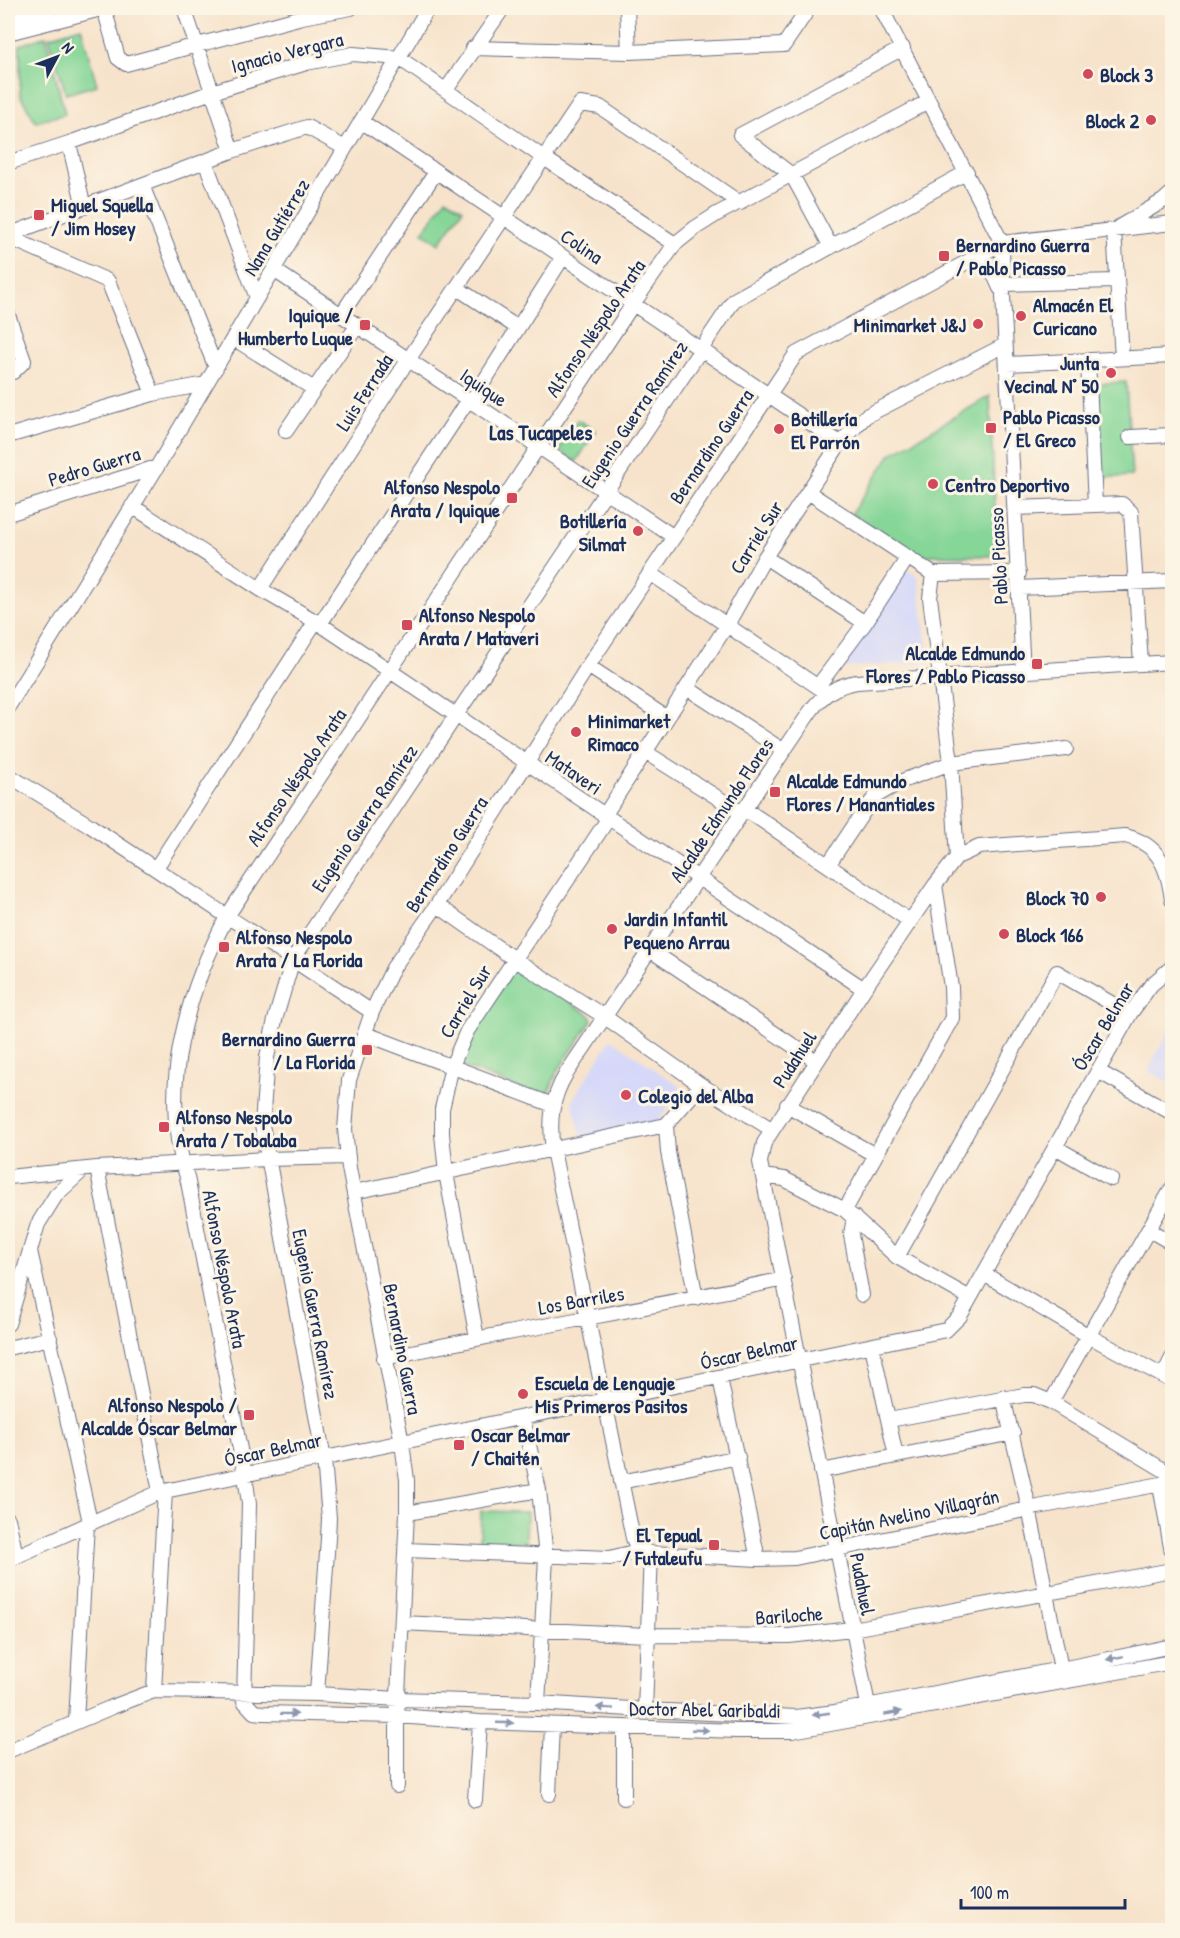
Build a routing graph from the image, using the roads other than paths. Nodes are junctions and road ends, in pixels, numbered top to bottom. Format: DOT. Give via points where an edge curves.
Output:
graph roads {
  1 [pos="50,8"];
  2 [pos="104,8"];
  3 [pos="184,8"];
  4 [pos="351,8"];
  5 [pos="428,8"];
  6 [pos="503,8"];
  7 [pos="627,8"];
  8 [pos="809,8"];
  9 [pos="881,8"];
  10 [pos="8,19"];
  11 [pos="8,33"];
  12 [pos="197,46"];
  13 [pos="473,48"];
  14 [pos="903,48"];
  15 [pos="629,52"];
  16 [pos="399,57"];
  17 [pos="446,90"];
  18 [pos="212,92"];
  19 [pos="929,101"];
  20 [pos="361,121"];
  21 [pos="69,143"];
  22 [pos="345,148"];
  23 [pos="232,151"];
  24 [pos="544,158"];
  25 [pos="205,161"];
  26 [pos="8,163"];
  27 [pos="436,172"];
  28 [pos="967,172"];
  29 [pos="792,175"];
  30 [pos="142,185"];
  31 [pos="1173,193"];
  32 [pos="740,203"];
  33 [pos="84,207"];
  34 [pos="504,217"];
  35 [pos="1173,223"];
  36 [pos="1114,230"];
  37 [pos="8,236"];
  38 [pos="1002,243"];
  39 [pos="675,244"];
  40 [pos="831,247"];
  41 [pos="563,257"];
  42 [pos="976,258"];
  43 [pos="273,270"];
  44 [pos="1116,280"];
  45 [pos="457,288"];
  46 [pos="1003,290"];
  47 [pos="257,298"];
  48 [pos="633,304"];
  49 [pos="8,315"];
  50 [pos="341,315"];
  51 [pos="357,326"];
  52 [pos="518,328"];
  53 [pos="233,338"];
  54 [pos="1005,345"];
  55 [pos="701,350"];
  56 [pos="1173,356"];
  57 [pos="1122,358"];
  58 [pos="408,360"];
  59 [pos="1088,361"];
  60 [pos="1007,364"];
  61 [pos="216,368"];
  62 [pos="8,373"];
  63 [pos="206,384"];
  64 [pos="314,389"];
  65 [pos="153,394"];
  66 [pos="769,395"];
  67 [pos="470,401"];
  68 [pos="286,431"];
  69 [pos="1173,435"];
  70 [pos="8,436"];
  71 [pos="1130,437"];
  72 [pos="840,443"];
  73 [pos="538,447"];
  74 [pos="157,467"];
  75 [pos="606,492"];
  76 [pos="808,492"];
  77 [pos="1095,505"];
  78 [pos="132,506"];
  79 [pos="1015,508"];
  80 [pos="8,514"];
  81 [pos="674,537"];
  82 [pos="765,557"];
  83 [pos="908,557"];
  84 [pos="650,573"];
  85 [pos="1019,573"];
  86 [pos="933,574"];
  87 [pos="1173,581"];
  88 [pos="1135,583"];
  89 [pos="1020,588"];
  90 [pos="260,589"];
  91 [pos="318,622"];
  92 [pos="865,623"];
  93 [pos="727,625"];
  94 [pos="1173,662"];
  95 [pos="1142,664"];
  96 [pos="588,666"];
  97 [pos="390,671"];
  98 [pos="1023,672"];
  99 [pos="940,677"];
  100 [pos="687,688"];
  101 [pos="822,690"];
  102 [pos="8,707"];
  103 [pos="457,715"];
  104 [pos="668,718"];
  105 [pos="1066,749"];
  106 [pos="645,752"];
  107 [pos="784,752"];
  108 [pos="527,763"];
  109 [pos="951,763"];
  110 [pos="8,776"];
  111 [pos="744,811"];
  112 [pos="606,817"];
  113 [pos="957,857"];
  114 [pos="828,865"];
  115 [pos="156,868"];
  116 [pos="698,878"];
  117 [pos="935,885"];
  118 [pos="1173,900"];
  119 [pos="437,905"];
  120 [pos="228,915"];
  121 [pos="910,921"];
  122 [pos="650,950"];
  123 [pos="293,959"];
  124 [pos="514,959"];
  125 [pos="1173,967"];
  126 [pos="864,988"];
  127 [pos="372,1012"];
  128 [pos="1130,1014"];
  129 [pos="605,1017"];
  130 [pos="366,1034"];
  131 [pos="816,1061"];
  132 [pos="452,1066"];
  133 [pos="1098,1071"];
  134 [pos="701,1085"];
  135 [pos="552,1105"];
  136 [pos="787,1105"];
  137 [pos="1173,1113"];
  138 [pos="666,1125"];
  139 [pos="771,1129"];
  140 [pos="1055,1147"];
  141 [pos="553,1150"];
  142 [pos="875,1155"];
  143 [pos="348,1157"];
  144 [pos="267,1159"];
  145 [pos="183,1164"];
  146 [pos="97,1168"];
  147 [pos="83,1170"];
  148 [pos="446,1173"];
  149 [pos="763,1176"];
  150 [pos="8,1177"];
  151 [pos="1111,1179"];
  152 [pos="1173,1188"];
  153 [pos="354,1192"];
  154 [pos="849,1214"];
  155 [pos="1149,1230"];
  156 [pos="1173,1243"];
  157 [pos="30,1251"];
  158 [pos="897,1257"];
  159 [pos="984,1274"];
  160 [pos="784,1279"];
  161 [pos="862,1295"];
  162 [pos="696,1298"];
  163 [pos="970,1298"];
  164 [pos="588,1319"];
  165 [pos="8,1324"];
  166 [pos="1089,1336"];
  167 [pos="50,1338"];
  168 [pos="477,1338"];
  169 [pos="872,1346"];
  170 [pos="8,1348"];
  171 [pos="384,1358"];
  172 [pos="1173,1358"];
  173 [pos="800,1361"];
  174 [pos="720,1378"];
  175 [pos="1168,1378"];
  176 [pos="1003,1397"];
  177 [pos="605,1401"];
  178 [pos="1051,1402"];
  179 [pos="523,1418"];
  180 [pos="888,1420"];
  181 [pos="1013,1432"];
  182 [pos="402,1443"];
  183 [pos="738,1456"];
  184 [pos="896,1456"];
  185 [pos="324,1459"];
  186 [pos="821,1471"];
  187 [pos="245,1475"];
  188 [pos="1173,1475"];
  189 [pos="621,1482"];
  190 [pos="1166,1484"];
  191 [pos="539,1490"];
  192 [pos="162,1492"];
  193 [pos="1029,1508"];
  194 [pos="407,1513"];
  195 [pos="8,1519"];
  196 [pos="89,1523"];
  197 [pos="406,1550"];
  198 [pos="837,1550"];
  199 [pos="645,1551"];
  200 [pos="1173,1553"];
  201 [pos="546,1557"];
  202 [pos="10,1558"];
  203 [pos="758,1559"];
  204 [pos="8,1569"];
  205 [pos="1173,1570"];
  206 [pos="1045,1593"];
  207 [pos="402,1623"];
  208 [pos="852,1629"];
  209 [pos="541,1630"];
  210 [pos="647,1635"];
  211 [pos="1173,1646"];
  212 [pos="1173,1662"];
  213 [pos="1060,1669"];
  214 [pos="154,1691"];
  215 [pos="243,1693"];
  216 [pos="317,1695"];
  217 [pos="398,1699"];
  218 [pos="538,1703"];
  219 [pos="868,1705"];
  220 [pos="645,1710"];
  221 [pos="397,1716"];
  222 [pos="76,1721"];
  223 [pos="480,1722"];
  224 [pos="552,1725"];
  225 [pos="624,1727"];
  226 [pos="8,1751"];
  227 [pos="397,1786"];
  228 [pos="549,1794"];
  229 [pos="624,1798"];
  230 [pos="475,1800"];
  1 -- 10 [label="main road"];
  2 -- 11 [label="street"];
  2 -- 12 [label="street" via="118,58 124,63"];
  3 -- 12 [label="street"];
  4 -- 12 [label="street" via="302,17"];
  5 -- 16 [label="street, Nana Gutiérrez"];
  6 -- 13 [label="street"];
  7 -- 15 [label="street"];
  8 -- 15 [label="street" via="784,45"];
  9 -- 14 [label="street, Pablo Picasso"];
  12 -- 18 [label="street"];
  13 -- 15 [label="street"];
  13 -- 17 [label="street"];
  14 -- 19 [label="street, Pablo Picasso"];
  14 -- 29 [label="street" via="740,135"];
  16 -- 17 [label="street"];
  16 -- 18 [label="street, Ignacio Vergara" via="353,54 306,63"];
  16 -- 20 [label="street, Nana Gutiérrez"];
  17 -- 24 [label="street"];
  18 -- 21 [label="street, Ignacio Vergara"];
  18 -- 23 [label="street"];
  19 -- 28 [label="street, Pablo Picasso"];
  19 -- 29 [label="street, Alfonso Néspolo Arata"];
  20 -- 22 [label="street, Nana Gutiérrez"];
  20 -- 27 [label="street, Colina"];
  21 -- 26 [label="street, Ignacio Vergara"];
  21 -- 33 [label="street"];
  22 -- 23 [label="street" via="308,128"];
  22 -- 43 [label="street, Nana Gutiérrez"];
  23 -- 25 [label="street"];
  24 -- 32 [label="street, Luis Ferrada" via="580,104 600,107"];
  24 -- 34 [label="street, Luis Ferrada"];
  24 -- 39 [label="street"];
  25 -- 30 [label="street"];
  25 -- 47 [label="street"];
  27 -- 34 [label="street, Colina"];
  27 -- 50 [label="street"];
  28 -- 38 [label="street, Pablo Picasso"];
  28 -- 40 [label="street, Eugenio Guerra Ramírez"];
  29 -- 32 [label="street, Alfonso Néspolo Arata"];
  29 -- 40 [label="street"];
  30 -- 33 [label="street"];
  30 -- 61 [label="street"];
  31 -- 36 [label="street, Bernardino Guerra"];
  32 -- 39 [label="street, Alfonso Néspolo Arata"];
  33 -- 37 [label="street"];
  34 -- 41 [label="street, Colina"];
  34 -- 45 [label="street, Luis Ferrada"];
  35 -- 36 [label="street, Bernardino Guerra"];
  36 -- 38 [label="street, Bernardino Guerra"];
  36 -- 44 [label="street"];
  37 -- 65 [label="street" via="108,281"];
  38 -- 42 [label="street, Bernardino Guerra"];
  38 -- 46 [label="street, Pablo Picasso"];
  39 -- 48 [label="street, Alfonso Néspolo Arata"];
  40 -- 55 [label="street, Eugenio Guerra Ramírez" via="734,300"];
  41 -- 48 [label="street, Colina"];
  41 -- 52 [label="street"];
  42 -- 46 [label="street, Pablo Picasso" via="986,263"];
  42 -- 66 [label="street, Bernardino Guerra" via="796,354"];
  43 -- 47 [label="street, Nana Gutiérrez"];
  43 -- 50 [label="street, Iquique"];
  44 -- 46 [label="street"];
  44 -- 57 [label="street"];
  45 -- 52 [label="street"];
  45 -- 58 [label="street, Luis Ferrada"];
  46 -- 54 [label="street, Pablo Picasso"];
  47 -- 53 [label="street, Nana Gutiérrez"];
  48 -- 55 [label="street, Colina"];
  48 -- 73 [label="street, Alfonso Néspolo Arata"];
  49 -- 62 [label="street" via="24,361"];
  50 -- 51 [label="street, Iquique"];
  51 -- 58 [label="street, Iquique"];
  51 -- 64 [label="street"];
  52 -- 67 [label="street"];
  53 -- 61 [label="street, Nana Gutiérrez"];
  53 -- 64 [label="street"];
  54 -- 60 [label="street, Pablo Picasso"];
  54 -- 72 [label="street, Carriel Sur" via="866,416"];
  55 -- 66 [label="street, Colina"];
  55 -- 75 [label="street, Eugenio Guerra Ramírez"];
  56 -- 57 [label="street"];
  57 -- 59 [label="street"];
  58 -- 67 [label="street, Iquique"];
  58 -- 90 [label="street, Luis Ferrada"];
  59 -- 60 [label="street"];
  59 -- 77 [label="street"];
  60 -- 79 [label="street, Pablo Picasso"];
  61 -- 63 [label="street, Nana Gutiérrez"];
  63 -- 65 [label="street"];
  63 -- 74 [label="street, Nana Gutiérrez"];
  64 -- 68 [label="street"];
  65 -- 70 [label="street"];
  66 -- 72 [label="street, Colina"];
  66 -- 81 [label="street, Bernardino Guerra"];
  67 -- 73 [label="street, Iquique"];
  67 -- 91 [label="street"];
  69 -- 71 [label="street"];
  72 -- 76 [label="street, Carriel Sur"];
  73 -- 75 [label="street, Iquique"];
  73 -- 97 [label="street, Alfonso Néspolo Arata"];
  74 -- 78 [label="street, Nana Gutiérrez"];
  74 -- 80 [label="street, Pedro Guerra"];
  75 -- 81 [label="street, Iquique"];
  75 -- 103 [label="street, Eugenio Guerra Ramírez"];
  76 -- 82 [label="street, Carriel Sur"];
  76 -- 83 [label="street"];
  77 -- 79 [label="street"];
  77 -- 88 [label="street" via="1122,504 1131,512"];
  78 -- 90 [label="street, Mataveri"];
  78 -- 102 [label="street, Nana Gutiérrez"];
  79 -- 85 [label="street, Pablo Picasso"];
  81 -- 84 [label="street, Bernardino Guerra"];
  82 -- 92 [label="street"];
  82 -- 93 [label="street, Carriel Sur"];
  83 -- 86 [label="street"];
  83 -- 92 [label="street"];
  84 -- 93 [label="street"];
  84 -- 96 [label="street, Bernardino Guerra"];
  85 -- 86 [label="street"];
  85 -- 89 [label="street, Pablo Picasso"];
  86 -- 99 [label="street" via="930,598"];
  87 -- 88 [label="street"];
  88 -- 89 [label="street"];
  88 -- 95 [label="street"];
  89 -- 98 [label="street, Pablo Picasso"];
  90 -- 91 [label="street, Mataveri"];
  91 -- 97 [label="street, Mataveri"];
  91 -- 115 [label="street"];
  92 -- 101 [label="street"];
  93 -- 100 [label="street, Carriel Sur"];
  93 -- 101 [label="street"];
  94 -- 95 [label="street, Alcalde Edmundo Flores"];
  95 -- 98 [label="street, Alcalde Edmundo Flores"];
  96 -- 104 [label="street"];
  96 -- 108 [label="street, Bernardino Guerra"];
  97 -- 103 [label="street, Mataveri"];
  97 -- 120 [label="street, Alfonso Néspolo Arata"];
  98 -- 99 [label="street, Alcalde Edmundo Flores"];
  99 -- 101 [label="street, Alcalde Edmundo Flores" via="849,683"];
  99 -- 109 [label="street"];
  100 -- 104 [label="street, Carriel Sur"];
  100 -- 107 [label="street"];
  101 -- 107 [label="street, Alcalde Edmundo Flores"];
  103 -- 108 [label="street, Mataveri"];
  103 -- 123 [label="street, Eugenio Guerra Ramírez"];
  104 -- 106 [label="street, Carriel Sur"];
  105 -- 109 [label="street"];
  106 -- 111 [label="street"];
  106 -- 112 [label="street, Carriel Sur"];
  107 -- 111 [label="street, Alcalde Edmundo Flores"];
  108 -- 112 [label="street, Mataveri"];
  108 -- 119 [label="street, Bernardino Guerra"];
  109 -- 113 [label="street"];
  109 -- 114 [label="street" via="902,781 876,796"];
  110 -- 115 [label="street"];
  111 -- 114 [label="street"];
  111 -- 116 [label="street, Alcalde Edmundo Flores"];
  112 -- 116 [label="street, Mataveri"];
  112 -- 124 [label="street, Carriel Sur"];
  113 -- 117 [label="street, Pudahuel"];
  113 -- 118 [label="street" via="979,847 1125,836 1140,839 1165,864"];
  114 -- 121 [label="street"];
  115 -- 120 [label="street"];
  116 -- 122 [label="street, Alcalde Edmundo Flores"];
  116 -- 126 [label="street, Mataveri"];
  117 -- 121 [label="street, Pudahuel"];
  117 -- 142 [label="street" via="952,1018"];
  119 -- 124 [label="street"];
  119 -- 127 [label="street, Bernardino Guerra" via="393,968"];
  120 -- 123 [label="street"];
  120 -- 145 [label="street, Alfonso Néspolo Arata" via="201,970 183,1034 175,1107"];
  121 -- 126 [label="street, Pudahuel"];
  122 -- 129 [label="street, Alcalde Edmundo Flores"];
  122 -- 131 [label="street"];
  123 -- 127 [label="street"];
  123 -- 144 [label="street, Eugenio Guerra Ramírez" via="267,1057 262,1125"];
  124 -- 129 [label="street"];
  124 -- 132 [label="street, Carriel Sur" via="467,1031"];
  125 -- 128 [label="street, Óscar Belmar" via="1151,985"];
  126 -- 131 [label="street, Pudahuel"];
  127 -- 130 [label="street, Bernardino Guerra"];
  128 -- 133 [label="street, Óscar Belmar"];
  128 -- 158 [label="street" via="1057,972"];
  129 -- 134 [label="street"];
  129 -- 135 [label="street, Alcalde Edmundo Flores" via="560,1084"];
  130 -- 132 [label="street"];
  130 -- 143 [label="street, Bernardino Guerra" via="357,1054 345,1108"];
  131 -- 136 [label="street, Pudahuel"];
  132 -- 135 [label="street"];
  132 -- 148 [label="street, Carriel Sur" via="442,1109"];
  133 -- 137 [label="street"];
  133 -- 140 [label="street, Óscar Belmar"];
  134 -- 138 [label="street"];
  134 -- 139 [label="street"];
  135 -- 141 [label="street, Alcalde Edmundo Flores"];
  136 -- 139 [label="street, Pudahuel"];
  136 -- 142 [label="street"];
  138 -- 141 [label="street"];
  138 -- 162 [label="street"];
  139 -- 149 [label="street, Pudahuel" via="761,1152"];
  140 -- 151 [label="street"];
  140 -- 159 [label="street, Óscar Belmar"];
  141 -- 148 [label="street"];
  141 -- 164 [label="street, Alcalde Edmundo Flores"];
  142 -- 154 [label="street"];
  143 -- 144 [label="street"];
  143 -- 153 [label="street, Bernardino Guerra"];
  144 -- 145 [label="street"];
  144 -- 185 [label="street, Eugenio Guerra Ramírez"];
  145 -- 146 [label="street"];
  145 -- 187 [label="street, Alfonso Néspolo Arata"];
  146 -- 147 [label="street"];
  146 -- 192 [label="street"];
  147 -- 150 [label="street"];
  147 -- 157 [label="street" via="49,1206 38,1224"];
  148 -- 153 [label="street"];
  148 -- 168 [label="street, Carriel Sur"];
  149 -- 154 [label="street" via="784,1179"];
  149 -- 160 [label="street, Pudahuel"];
  152 -- 155 [label="street"];
  153 -- 171 [label="street, Bernardino Guerra"];
  154 -- 158 [label="street"];
  154 -- 161 [label="street"];
  155 -- 156 [label="street"];
  155 -- 166 [label="street"];
  157 -- 165 [label="street"];
  157 -- 167 [label="street"];
  158 -- 163 [label="street"];
  159 -- 163 [label="street, Óscar Belmar"];
  159 -- 166 [label="street"];
  160 -- 162 [label="street, Los Barriles"];
  160 -- 173 [label="street, Pudahuel"];
  162 -- 164 [label="street, Los Barriles"];
  163 -- 169 [label="street, Óscar Belmar" via="957,1321 946,1330"];
  164 -- 168 [label="street, Los Barriles"];
  164 -- 177 [label="street, Alcalde Edmundo Flores"];
  166 -- 175 [label="street"];
  166 -- 178 [label="street"];
  167 -- 170 [label="street"];
  167 -- 196 [label="street"];
  168 -- 171 [label="street, Los Barriles"];
  169 -- 173 [label="street, Óscar Belmar"];
  169 -- 180 [label="street"];
  171 -- 182 [label="street, Bernardino Guerra"];
  172 -- 175 [label="street"];
  173 -- 174 [label="street, Óscar Belmar"];
  173 -- 186 [label="street, Pudahuel"];
  174 -- 177 [label="street, Óscar Belmar"];
  174 -- 183 [label="street"];
  176 -- 178 [label="street" via="1034,1395"];
  176 -- 180 [label="street"];
  176 -- 181 [label="street"];
  177 -- 179 [label="street, Óscar Belmar"];
  177 -- 189 [label="street, Alcalde Edmundo Flores"];
  178 -- 188 [label="street"];
  179 -- 182 [label="street, Óscar Belmar"];
  179 -- 191 [label="street"];
  180 -- 184 [label="street"];
  181 -- 184 [label="street"];
  181 -- 193 [label="street"];
  182 -- 185 [label="street, Óscar Belmar"];
  182 -- 194 [label="street, Bernardino Guerra"];
  183 -- 189 [label="street"];
  183 -- 203 [label="street"];
  184 -- 186 [label="street"];
  185 -- 187 [label="street, Óscar Belmar"];
  185 -- 216 [label="street, Eugenio Guerra Ramírez" via="329,1518"];
  186 -- 198 [label="street, Pudahuel"];
  187 -- 192 [label="street, Óscar Belmar"];
  187 -- 215 [label="street, Alfonso Néspolo Arata" via="249,1520"];
  189 -- 199 [label="street, Alcalde Edmundo Flores" via="633,1538"];
  190 -- 193 [label="street, Capitán Avelino Villagrán"];
  190 -- 200 [label="street"];
  191 -- 194 [label="street"];
  191 -- 201 [label="street"];
  192 -- 196 [label="street, Óscar Belmar"];
  192 -- 214 [label="street"];
  193 -- 198 [label="street, Capitán Avelino Villagrán"];
  193 -- 206 [label="street"];
  194 -- 197 [label="street, Bernardino Guerra"];
  195 -- 202 [label="street"];
  196 -- 202 [label="street, Óscar Belmar"];
  196 -- 222 [label="street"];
  197 -- 201 [label="street"];
  197 -- 207 [label="street, Bernardino Guerra"];
  198 -- 203 [label="street, Capitán Avelino Villagrán" via="795,1558"];
  198 -- 208 [label="street, Pudahuel"];
  199 -- 201 [label="street" via="609,1558"];
  199 -- 203 [label="street, Capitán Avelino Villagrán"];
  199 -- 210 [label="street"];
  201 -- 209 [label="street"];
  202 -- 204 [label="street"];
  205 -- 206 [label="street, Bariloche"];
  206 -- 208 [label="street, Bariloche"];
  206 -- 213 [label="street"];
  207 -- 209 [label="street, Bariloche"];
  207 -- 217 [label="street, Bernardino Guerra"];
  208 -- 210 [label="street, Bariloche" via="772,1637"];
  208 -- 219 [label="street, Pudahuel"];
  209 -- 210 [label="street, Bariloche"];
  209 -- 218 [label="street"];
  210 -- 220 [label="street"];
  211 -- 213 [label="street, Doctor Abel Garibaldi, one-way"];
  225 -- 212 [label="street, Doctor Abel Garibaldi, one-way" via="768,1732 813,1728"];
  213 -- 219 [label="street, Doctor Abel Garibaldi"];
  214 -- 215 [label="street, Doctor Abel Garibaldi"];
  214 -- 222 [label="street, Doctor Abel Garibaldi"];
  215 -- 216 [label="street, Doctor Abel Garibaldi"];
  215 -- 221 [label="street, Doctor Abel Garibaldi, one-way" via="244,1701 254,1712"];
  216 -- 217 [label="street, Doctor Abel Garibaldi"];
  217 -- 218 [label="street, Doctor Abel Garibaldi"];
  217 -- 221 [label="street, Bernardino Guerra"];
  220 -- 218 [label="street, Doctor Abel Garibaldi, one-way"];
  219 -- 220 [label="street, Doctor Abel Garibaldi, one-way" via="796,1717"];
  221 -- 223 [label="street, Doctor Abel Garibaldi"];
  221 -- 227 [label="street, Bernardino Guerra"];
  222 -- 226 [label="street, Doctor Abel Garibaldi"];
  223 -- 224 [label="street, Doctor Abel Garibaldi, one-way"];
  223 -- 230 [label="street"];
  224 -- 225 [label="street, Doctor Abel Garibaldi"];
  224 -- 228 [label="street"];
  225 -- 229 [label="street"];
}
